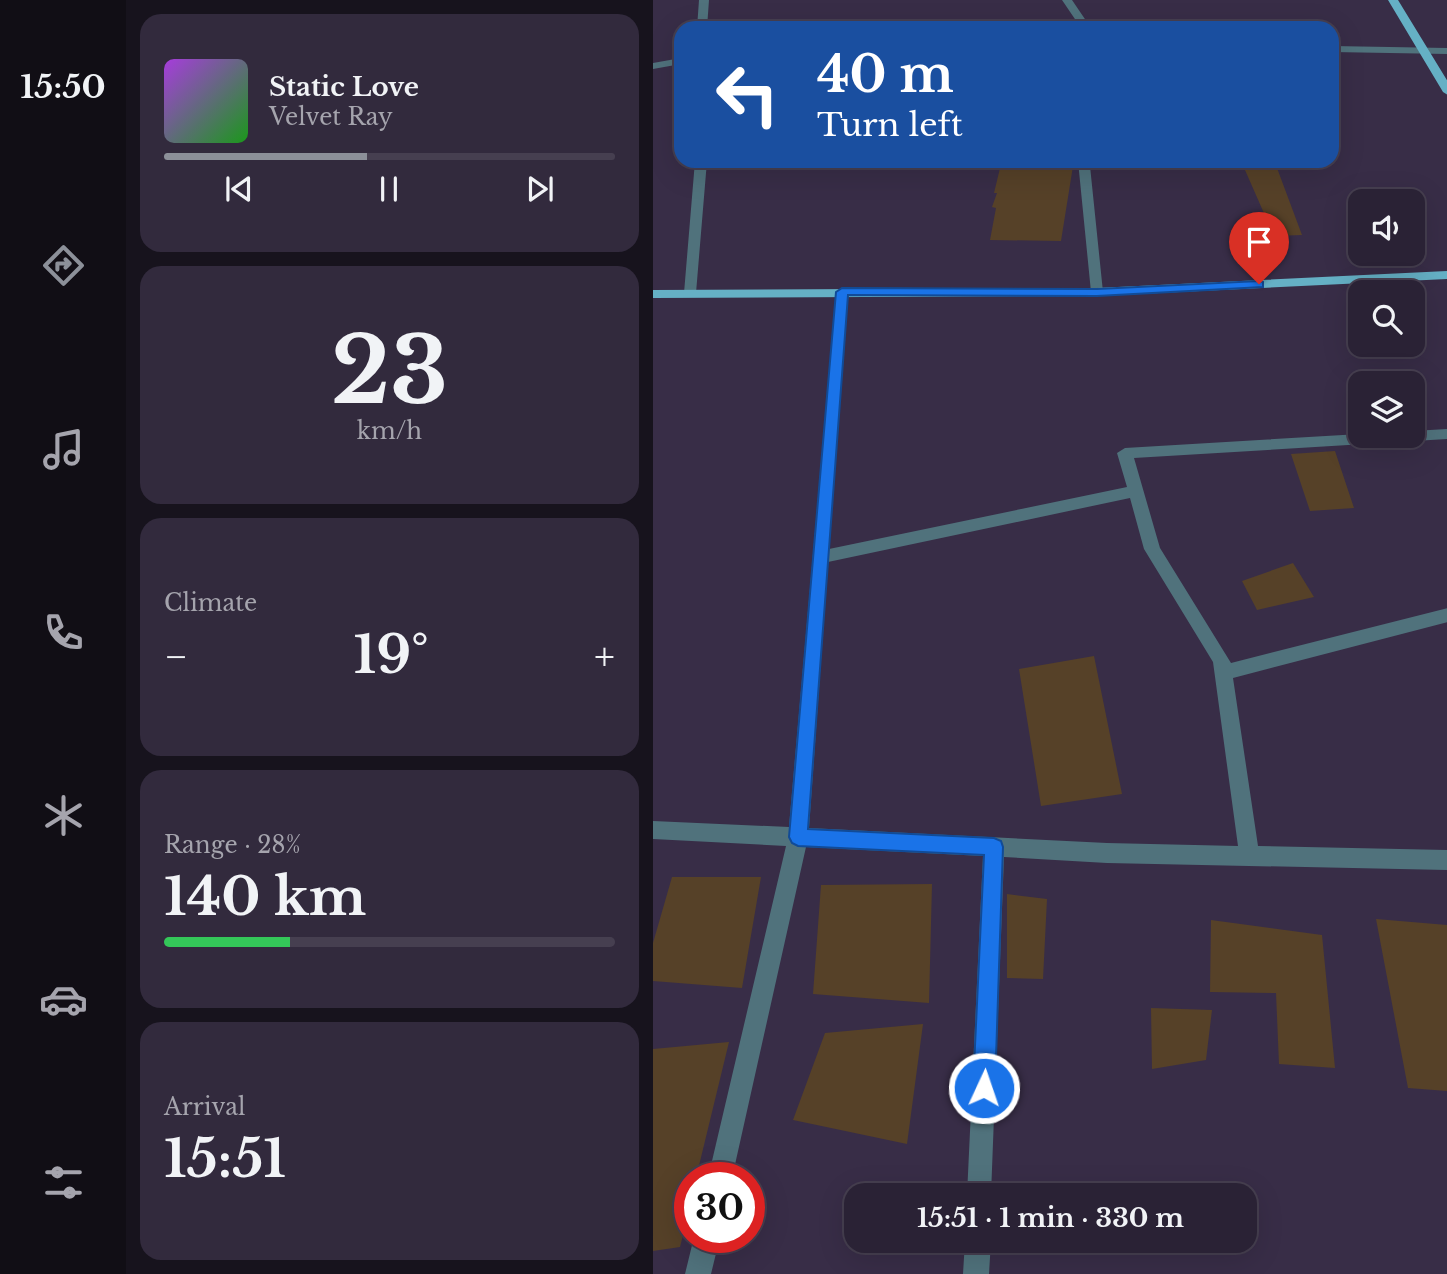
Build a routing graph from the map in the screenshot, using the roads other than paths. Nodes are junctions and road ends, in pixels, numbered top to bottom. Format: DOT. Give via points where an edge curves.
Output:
graph roads {
  1 [pos="704,0"];
  2 [pos="1067,0"];
  3 [pos="1393,0"];
  4 [pos="702,21"];
  5 [pos="1081,21"];
  6 [pos="1339,48"];
  7 [pos="1424,50"];
  8 [pos="1447,51"];
  9 [pos="674,62"];
  10 [pos="653,66"];
  11 [pos="1447,92"];
  12 [pos="700,168"];
  13 [pos="1085,168"];
  14 [pos="1447,275"];
  15 [pos="842,292"];
  16 [pos="1097,292"];
  17 [pos="653,293"];
  18 [pos="690,293"];
  19 [pos="1447,434"];
  20 [pos="1135,491"];
  21 [pos="822,556"];
  22 [pos="1447,615"];
  23 [pos="1224,673"];
  24 [pos="653,830"];
  25 [pos="798,837"];
  26 [pos="994,847"];
  27 [pos="1249,855"];
  28 [pos="1447,860"];
  29 [pos="725,1162"];
  30 [pos="980,1183"];
  31 [pos="704,1253"];
  32 [pos="977,1253"];
  33 [pos="699,1274"];
  34 [pos="976,1274"];
  1 -- 4 [label="street"];
  2 -- 5 [label="street"];
  3 -- 7 [label="main road"];
  6 -- 7 [label="street"];
  7 -- 8 [label="street"];
  7 -- 11 [label="main road"];
  9 -- 10 [label="street"];
  12 -- 18 [label="street"];
  13 -- 16 [label="street"];
  14 -- 16 [label="main road"];
  15 -- 16 [label="main road"];
  15 -- 18 [label="main road"];
  15 -- 21 [label="street"];
  17 -- 18 [label="main road"];
  19 -- 20 [label="street" via="1125,453"];
  20 -- 21 [label="street"];
  20 -- 23 [label="street" via="1152,549 1222,661"];
  21 -- 25 [label="street"];
  22 -- 23 [label="street"];
  23 -- 27 [label="street"];
  24 -- 25 [label="street"];
  25 -- 26 [label="street"];
  25 -- 29 [label="street"];
  26 -- 27 [label="street"];
  26 -- 30 [label="street"];
  27 -- 28 [label="street"];
  31 -- 33 [label="street"];
  32 -- 34 [label="street"];
}
